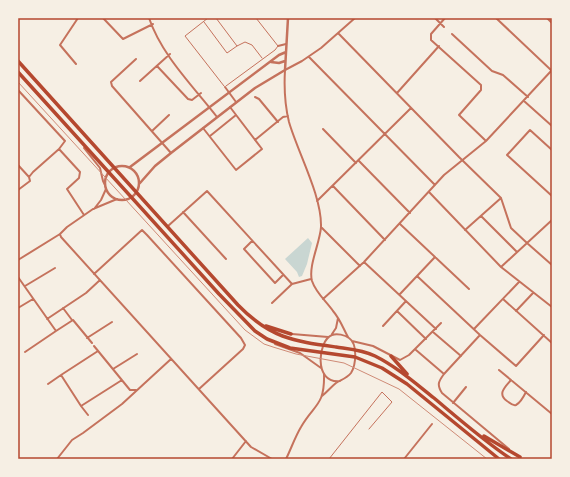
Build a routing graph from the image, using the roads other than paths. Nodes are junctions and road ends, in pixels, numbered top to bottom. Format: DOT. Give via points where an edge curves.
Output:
graph roads {
  1 [pos="78,18"];
  2 [pos="103,18"];
  3 [pos="149,18"];
  4 [pos="208,18"];
  5 [pos="216,18"];
  6 [pos="256,18"];
  7 [pos="288,18"];
  8 [pos="355,18"];
  9 [pos="435,18"];
  10 [pos="445,18"];
  11 [pos="496,18"];
  12 [pos="547,18"];
  13 [pos="203,22"];
  14 [pos="440,23"];
  15 [pos="552,23"];
  16 [pos="152,24"];
  17 [pos="444,27"];
  18 [pos="338,33"];
  19 [pos="452,34"];
  20 [pos="286,44"];
  21 [pos="237,46"];
  22 [pos="278,46"];
  23 [pos="439,46"];
  24 [pos="286,52"];
  25 [pos="169,55"];
  26 [pos="309,57"];
  27 [pos="136,59"];
  28 [pos="263,59"];
  29 [pos="18,61"];
  30 [pos="285,61"];
  31 [pos="271,62"];
  32 [pos="76,64"];
  33 [pos="157,66"];
  34 [pos="284,70"];
  35 [pos="552,71"];
  36 [pos="18,72"];
  37 [pos="140,81"];
  38 [pos="225,87"];
  39 [pos="18,90"];
  40 [pos="229,93"];
  41 [pos="397,93"];
  42 [pos="200,94"];
  43 [pos="254,97"];
  44 [pos="528,97"];
  45 [pos="524,101"];
  46 [pos="236,102"];
  47 [pos="230,107"];
  48 [pos="210,108"];
  49 [pos="411,108"];
  50 [pos="169,115"];
  51 [pos="236,115"];
  52 [pos="288,116"];
  53 [pos="217,117"];
  54 [pos="278,122"];
  55 [pos="552,126"];
  56 [pos="203,128"];
  57 [pos="323,129"];
  58 [pos="152,131"];
  59 [pos="385,135"];
  60 [pos="210,136"];
  61 [pos="79,140"];
  62 [pos="255,140"];
  63 [pos="486,141"];
  64 [pos="163,143"];
  65 [pos="59,149"];
  66 [pos="552,150"];
  67 [pos="171,153"];
  68 [pos="462,160"];
  69 [pos="359,161"];
  70 [pos="356,164"];
  71 [pos="18,165"];
  72 [pos="130,167"];
  73 [pos="115,168"];
  74 [pos="109,172"];
  75 [pos="30,177"];
  76 [pos="140,184"];
  77 [pos="435,185"];
  78 [pos="333,186"];
  79 [pos="106,187"];
  80 [pos="18,190"];
  81 [pos="137,192"];
  82 [pos="429,192"];
  83 [pos="552,196"];
  84 [pos="132,198"];
  85 [pos="501,198"];
  86 [pos="117,199"];
  87 [pos="317,201"];
  88 [pos="93,209"];
  89 [pos="184,212"];
  90 [pos="410,213"];
  91 [pos="84,215"];
  92 [pos="481,216"];
  93 [pos="552,220"];
  94 [pos="400,224"];
  95 [pos="168,226"];
  96 [pos="321,227"];
  97 [pos="465,230"];
  98 [pos="60,234"];
  99 [pos="252,240"];
  100 [pos="385,240"];
  101 [pos="527,244"];
  102 [pos="517,252"];
  103 [pos="435,257"];
  104 [pos="226,258"];
  105 [pos="18,259"];
  106 [pos="364,262"];
  107 [pos="552,265"];
  108 [pos="360,266"];
  109 [pos="501,267"];
  110 [pos="55,268"];
  111 [pos="94,274"];
  112 [pos="284,275"];
  113 [pos="417,276"];
  114 [pos="18,277"];
  115 [pos="312,279"];
  116 [pos="100,280"];
  117 [pos="518,282"];
  118 [pos="292,284"];
  119 [pos="24,286"];
  120 [pos="469,289"];
  121 [pos="533,293"];
  122 [pos="400,294"];
  123 [pos="33,299"];
  124 [pos="323,299"];
  125 [pos="503,299"];
  126 [pos="406,300"];
  127 [pos="272,303"];
  128 [pos="552,307"];
  129 [pos="18,308"];
  130 [pos="63,308"];
  131 [pos="396,311"];
  132 [pos="516,311"];
  133 [pos="338,317"];
  134 [pos="47,319"];
  135 [pos="72,320"];
  136 [pos="254,320"];
  137 [pos="112,322"];
  138 [pos="441,323"];
  139 [pos="383,326"];
  140 [pos="436,329"];
  141 [pos="474,329"];
  142 [pos="56,331"];
  143 [pos="433,332"];
  144 [pos="291,334"];
  145 [pos="331,335"];
  146 [pos="480,335"];
  147 [pos="544,335"];
  148 [pos="328,337"];
  149 [pos="348,337"];
  150 [pos="87,338"];
  151 [pos="267,339"];
  152 [pos="426,339"];
  153 [pos="352,341"];
  154 [pos="552,342"];
  155 [pos="323,346"];
  156 [pos="355,350"];
  157 [pos="416,350"];
  158 [pos="98,351"];
  159 [pos="25,352"];
  160 [pos="322,352"];
  161 [pos="137,354"];
  162 [pos="391,356"];
  163 [pos="461,356"];
  164 [pos="355,357"];
  165 [pos="171,359"];
  166 [pos="321,368"];
  167 [pos="113,369"];
  168 [pos="499,370"];
  169 [pos="324,374"];
  170 [pos="444,374"];
  171 [pos="61,375"];
  172 [pos="411,379"];
  173 [pos="122,380"];
  174 [pos="511,380"];
  175 [pos="340,381"];
  176 [pos="48,384"];
  177 [pos="466,387"];
  178 [pos="138,390"];
  179 [pos="199,390"];
  180 [pos="526,392"];
  181 [pos="322,396"];
  182 [pos="453,403"];
  183 [pos="82,406"];
  184 [pos="552,414"];
  185 [pos="88,415"];
  186 [pos="432,424"];
  187 [pos="369,429"];
  188 [pos="475,431"];
  189 [pos="246,441"];
  190 [pos="404,458"];
  191 [pos="522,458"];
  192 [pos="57,459"];
  193 [pos="232,459"];
  194 [pos="272,459"];
  195 [pos="286,459"];
  196 [pos="329,459"];
  197 [pos="408,459"];
  198 [pos="499,459"];
  199 [pos="511,459"];
  1 -- 32 [label="street" via="60,45"];
  2 -- 16 [label="street" via="123,39"];
  3 -- 16 [label="street"];
  4 -- 13 [label="lane"];
  5 -- 21 [label="lane"];
  6 -- 22 [label="lane"];
  7 -- 20 [label="street"];
  8 -- 18 [label="street"];
  9 -- 14 [label="street"];
  10 -- 14 [label="street"];
  11 -- 35 [label="street"];
  12 -- 15 [label="street"];
  13 -- 21 [label="lane" via="227,53"];
  13 -- 38 [label="lane" via="185,36"];
  14 -- 17 [label="street"];
  14 -- 23 [label="street" via="430,37"];
  16 -- 25 [label="street" via="160,43"];
  18 -- 26 [label="street"];
  18 -- 41 [label="street"];
  19 -- 44 [label="street" via="492,71 503,75"];
  20 -- 22 [label="street"];
  20 -- 24 [label="street"];
  21 -- 28 [label="lane" via="245,42 252,45"];
  22 -- 28 [label="lane"];
  23 -- 41 [label="street"];
  23 -- 63 [label="street" via="481,85 482,90 459,115"];
  24 -- 30 [label="street"];
  24 -- 31 [label="street"];
  25 -- 33 [label="street"];
  25 -- 42 [label="street"];
  26 -- 34 [label="street"];
  26 -- 59 [label="street"];
  27 -- 58 [label="street" via="111,82"];
  28 -- 38 [label="lane"];
  29 -- 73 [label="main road"];
  30 -- 31 [label="street"];
  30 -- 34 [label="street"];
  31 -- 40 [label="street"];
  33 -- 37 [label="street"];
  33 -- 42 [label="street" via="188,99 192,100"];
  34 -- 46 [label="street"];
  34 -- 52 [label="street"];
  35 -- 44 [label="street"];
  36 -- 61 [label="main road"];
  38 -- 40 [label="street"];
  39 -- 65 [label="street" via="65,141"];
  40 -- 46 [label="street"];
  40 -- 48 [label="street"];
  41 -- 49 [label="street"];
  42 -- 48 [label="street"];
  43 -- 54 [label="street" via="259,99"];
  44 -- 45 [label="street"];
  45 -- 55 [label="street"];
  45 -- 63 [label="street"];
  46 -- 47 [label="street"];
  47 -- 51 [label="street"];
  47 -- 53 [label="street"];
  48 -- 53 [label="street"];
  48 -- 64 [label="street"];
  49 -- 59 [label="street"];
  49 -- 68 [label="street"];
  50 -- 58 [label="street"];
  51 -- 60 [label="street"];
  51 -- 62 [label="street"];
  52 -- 54 [label="street"];
  52 -- 87 [label="street"];
  53 -- 56 [label="street"];
  54 -- 62 [label="street"];
  56 -- 60 [label="street"];
  56 -- 67 [label="street"];
  57 -- 70 [label="street"];
  58 -- 64 [label="street"];
  59 -- 69 [label="street"];
  59 -- 77 [label="street"];
  60 -- 62 [label="street" via="236,170 262,149"];
  61 -- 74 [label="main road"];
  61 -- 79 [label="street" via="100,168"];
  63 -- 68 [label="street"];
  64 -- 67 [label="street"];
  64 -- 72 [label="street"];
  65 -- 75 [label="street" via="32,172"];
  65 -- 91 [label="street" via="80,172 79,178 67,190"];
  66 -- 83 [label="street" via="530,130 507,155"];
  67 -- 76 [label="street" via="155,166"];
  68 -- 77 [label="street"];
  68 -- 85 [label="street"];
  69 -- 70 [label="street"];
  69 -- 90 [label="street"];
  70 -- 78 [label="street"];
  71 -- 75 [label="street"];
  72 -- 73 [label="street"];
  72 -- 76 [label="street" via="138,176"];
  73 -- 74 [label="street"];
  73 -- 81 [label="main road"];
  74 -- 79 [label="street"];
  74 -- 84 [label="main road"];
  75 -- 80 [label="street" via="30,180"];
  76 -- 81 [label="street"];
  77 -- 82 [label="street"];
  78 -- 87 [label="street"];
  78 -- 100 [label="street"];
  79 -- 86 [label="street" via="110,195"];
  79 -- 88 [label="street" via="101,200"];
  81 -- 84 [label="street"];
  81 -- 95 [label="main road"];
  82 -- 90 [label="street"];
  82 -- 97 [label="street"];
  84 -- 86 [label="street"];
  84 -- 151 [label="main road" via="244,321"];
  85 -- 92 [label="street"];
  85 -- 101 [label="street" via="511,228"];
  86 -- 88 [label="street"];
  87 -- 96 [label="street"];
  88 -- 91 [label="street"];
  89 -- 95 [label="street"];
  89 -- 99 [label="street" via="207,191"];
  89 -- 104 [label="street"];
  90 -- 94 [label="street"];
  91 -- 98 [label="street"];
  92 -- 97 [label="street"];
  92 -- 102 [label="street"];
  93 -- 101 [label="street"];
  94 -- 100 [label="street"];
  94 -- 103 [label="street"];
  95 -- 136 [label="main road"];
  96 -- 108 [label="street"];
  96 -- 115 [label="street"];
  97 -- 109 [label="street"];
  98 -- 105 [label="street"];
  98 -- 111 [label="street"];
  99 -- 112 [label="street"];
  99 -- 112 [label="street" via="244,248 275,283"];
  100 -- 106 [label="street"];
  101 -- 102 [label="street"];
  101 -- 107 [label="street"];
  102 -- 109 [label="street"];
  103 -- 113 [label="street"];
  103 -- 120 [label="street"];
  106 -- 108 [label="street"];
  106 -- 122 [label="street"];
  108 -- 124 [label="street"];
  109 -- 117 [label="street"];
  110 -- 119 [label="street"];
  111 -- 116 [label="street"];
  111 -- 179 [label="street" via="142,230 241,338 245,345 243,349"];
  112 -- 118 [label="street"];
  113 -- 122 [label="street"];
  113 -- 141 [label="street"];
  114 -- 119 [label="street"];
  115 -- 118 [label="street"];
  115 -- 124 [label="street"];
  116 -- 130 [label="street"];
  116 -- 165 [label="street"];
  117 -- 121 [label="street"];
  117 -- 125 [label="street"];
  118 -- 127 [label="street"];
  119 -- 123 [label="street"];
  121 -- 128 [label="street"];
  121 -- 132 [label="street"];
  122 -- 126 [label="street"];
  123 -- 129 [label="street"];
  123 -- 134 [label="street"];
  124 -- 133 [label="street"];
  125 -- 132 [label="street"];
  125 -- 141 [label="street"];
  126 -- 131 [label="street"];
  126 -- 140 [label="street"];
  130 -- 134 [label="street"];
  130 -- 135 [label="street"];
  131 -- 139 [label="street"];
  131 -- 152 [label="street"];
  132 -- 147 [label="street"];
  133 -- 145 [label="street" via="336,328"];
  133 -- 149 [label="street"];
  134 -- 142 [label="street"];
  135 -- 142 [label="street"];
  135 -- 150 [label="street"];
  136 -- 144 [label="main road"];
  136 -- 155 [label="main road" via="284,338"];
  137 -- 150 [label="street"];
  138 -- 140 [label="street"];
  140 -- 143 [label="street"];
  141 -- 146 [label="street"];
  142 -- 159 [label="street"];
  143 -- 152 [label="street"];
  143 -- 163 [label="street"];
  144 -- 148 [label="street"];
  145 -- 148 [label="street"];
  145 -- 149 [label="street"];
  146 -- 147 [label="street" via="516,366"];
  146 -- 163 [label="street"];
  147 -- 154 [label="street"];
  148 -- 155 [label="street"];
  149 -- 153 [label="street"];
  150 -- 158 [label="street"];
  151 -- 160 [label="main road" via="290,348"];
  151 -- 166 [label="street" via="276,345 300,353"];
  152 -- 157 [label="street"];
  153 -- 156 [label="street"];
  153 -- 162 [label="street" via="373,346"];
  155 -- 156 [label="main road"];
  155 -- 160 [label="street"];
  156 -- 164 [label="street"];
  156 -- 172 [label="main road" via="374,355"];
  157 -- 162 [label="street" via="405,359 400,360"];
  157 -- 170 [label="street"];
  158 -- 167 [label="street"];
  158 -- 171 [label="street"];
  160 -- 164 [label="main road"];
  160 -- 166 [label="street"];
  161 -- 167 [label="street"];
  162 -- 172 [label="main road"];
  163 -- 170 [label="street"];
  164 -- 175 [label="street" via="351,372"];
  164 -- 198 [label="main road" via="374,364 400,379"];
  165 -- 178 [label="street"];
  165 -- 179 [label="street"];
  166 -- 169 [label="street"];
  167 -- 173 [label="street"];
  168 -- 174 [label="street"];
  169 -- 175 [label="street" via="331,380"];
  169 -- 181 [label="street"];
  170 -- 182 [label="street" via="438,388"];
  171 -- 176 [label="street"];
  171 -- 183 [label="street"];
  172 -- 188 [label="main road"];
  173 -- 178 [label="street" via="130,390"];
  173 -- 183 [label="street"];
  174 -- 180 [label="street"];
  174 -- 180 [label="street" via="502,392 504,399 515,405"];
  175 -- 181 [label="street"];
  177 -- 182 [label="street"];
  178 -- 192 [label="street" via="72,440"];
  179 -- 189 [label="street"];
  180 -- 184 [label="street"];
  181 -- 195 [label="street" via="301,427"];
  182 -- 191 [label="street"];
  183 -- 185 [label="street"];
  186 -- 190 [label="street"];
  187 -- 196 [label="lane" via="392,402 382,392"];
  188 -- 191 [label="main road"];
  188 -- 199 [label="main road"];
  189 -- 193 [label="street"];
  189 -- 194 [label="street" via="254,450"];
  190 -- 197 [label="street"];
}
